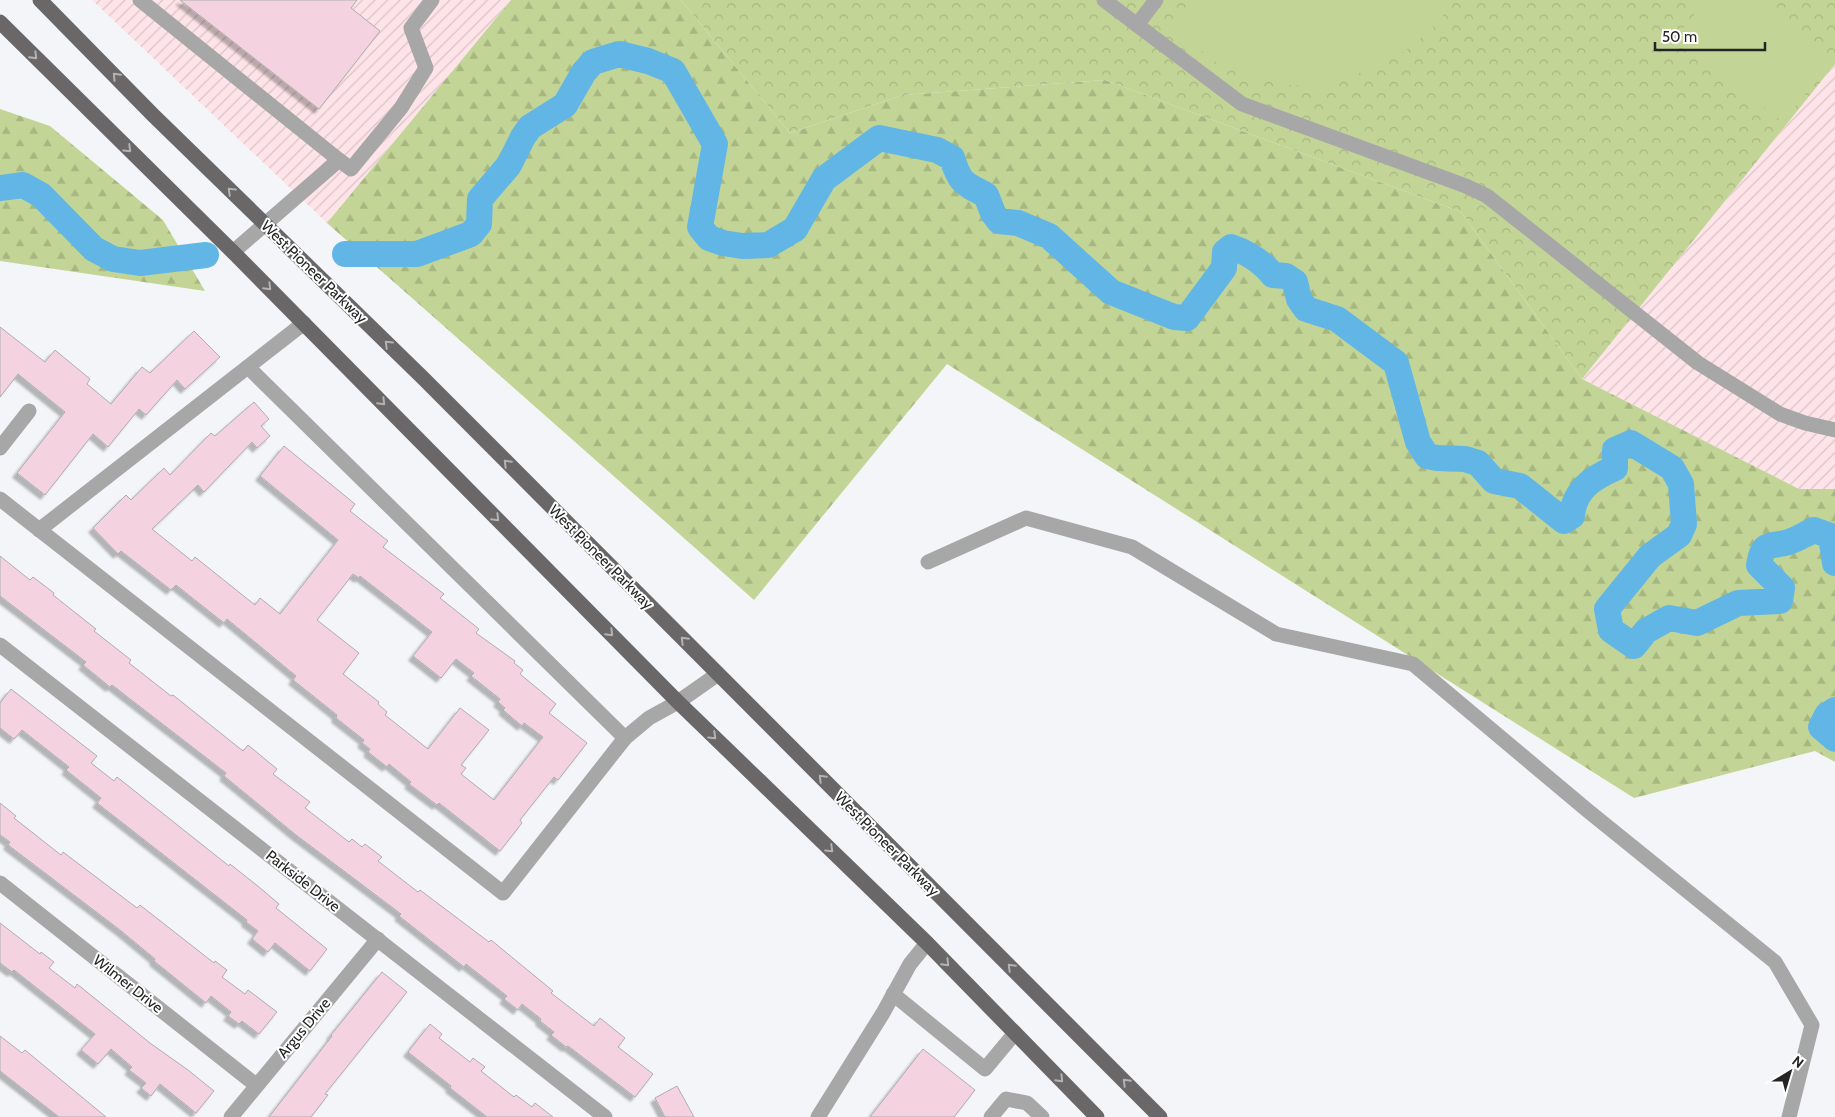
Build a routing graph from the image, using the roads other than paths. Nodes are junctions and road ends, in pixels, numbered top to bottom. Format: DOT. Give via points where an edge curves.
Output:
graph roads {
  1 [pos="40,0"];
  2 [pos="140,0"];
  3 [pos="432,0"];
  4 [pos="1104,0"];
  5 [pos="1156,0"];
  6 [pos="0,22"];
  7 [pos="1137,25"];
  8 [pos="339,160"];
  9 [pos="266,225"];
  10 [pos="233,252"];
  11 [pos="304,323"];
  12 [pos="248,367"];
  13 [pos="29,411"];
  14 [pos="1835,430"];
  15 [pos="0,448"];
  16 [pos="0,499"];
  17 [pos="38,530"];
  18 [pos="928,562"];
  19 [pos="0,645"];
  20 [pos="718,674"];
  21 [pos="678,702"];
  22 [pos="625,738"];
  23 [pos="0,883"];
  24 [pos="378,940"];
  25 [pos="927,944"];
  26 [pos="893,994"];
  27 [pos="1015,1033"];
  28 [pos="256,1085"];
  29 [pos="231,1117"];
  30 [pos="605,1117"];
  31 [pos="818,1117"];
  32 [pos="991,1117"];
  33 [pos="1042,1117"];
  34 [pos="1097,1117"];
  35 [pos="1160,1117"];
  36 [pos="1789,1117"];
  9 -- 1 [label="main road, West Pioneer Parkway, one-way"];
  2 -- 8 [label="street"];
  3 -- 8 [label="street" via="411,28 426,68 401,108 351,169"];
  4 -- 7 [label="street"];
  5 -- 7 [label="street"];
  6 -- 10 [label="main road, one-way"];
  7 -- 14 [label="street" via="1242,104 1487,196 1698,363 1780,414"];
  8 -- 9 [label="street"];
  9 -- 10 [label="street"];
  20 -- 9 [label="main road, West Pioneer Parkway, one-way"];
  10 -- 11 [label="main road, one-way"];
  11 -- 12 [label="street"];
  11 -- 21 [label="main road, one-way"];
  12 -- 17 [label="street"];
  12 -- 22 [label="street"];
  13 -- 15 [label="street"];
  16 -- 17 [label="street"];
  17 -- 22 [label="street" via="503,893"];
  18 -- 36 [label="street" via="1026,518 1132,547 1276,634 1413,664 1775,962 1812,1025"];
  19 -- 24 [label="street, Parkside Drive"];
  20 -- 21 [label="street"];
  35 -- 20 [label="main road, West Pioneer Parkway, one-way"];
  21 -- 22 [label="street" via="649,718"];
  21 -- 25 [label="main road, one-way"];
  23 -- 28 [label="street, Wilmer Drive"];
  24 -- 28 [label="street, Argus Drive"];
  24 -- 30 [label="street, Parkside Drive"];
  25 -- 26 [label="street" via="910,964"];
  25 -- 27 [label="main road, one-way"];
  26 -- 27 [label="street" via="985,1068"];
  26 -- 31 [label="street"];
  27 -- 34 [label="main road, one-way"];
  28 -- 29 [label="street, Argus Drive"];
  32 -- 33 [label="street" via="1006,1099 1027,1103"];
}
